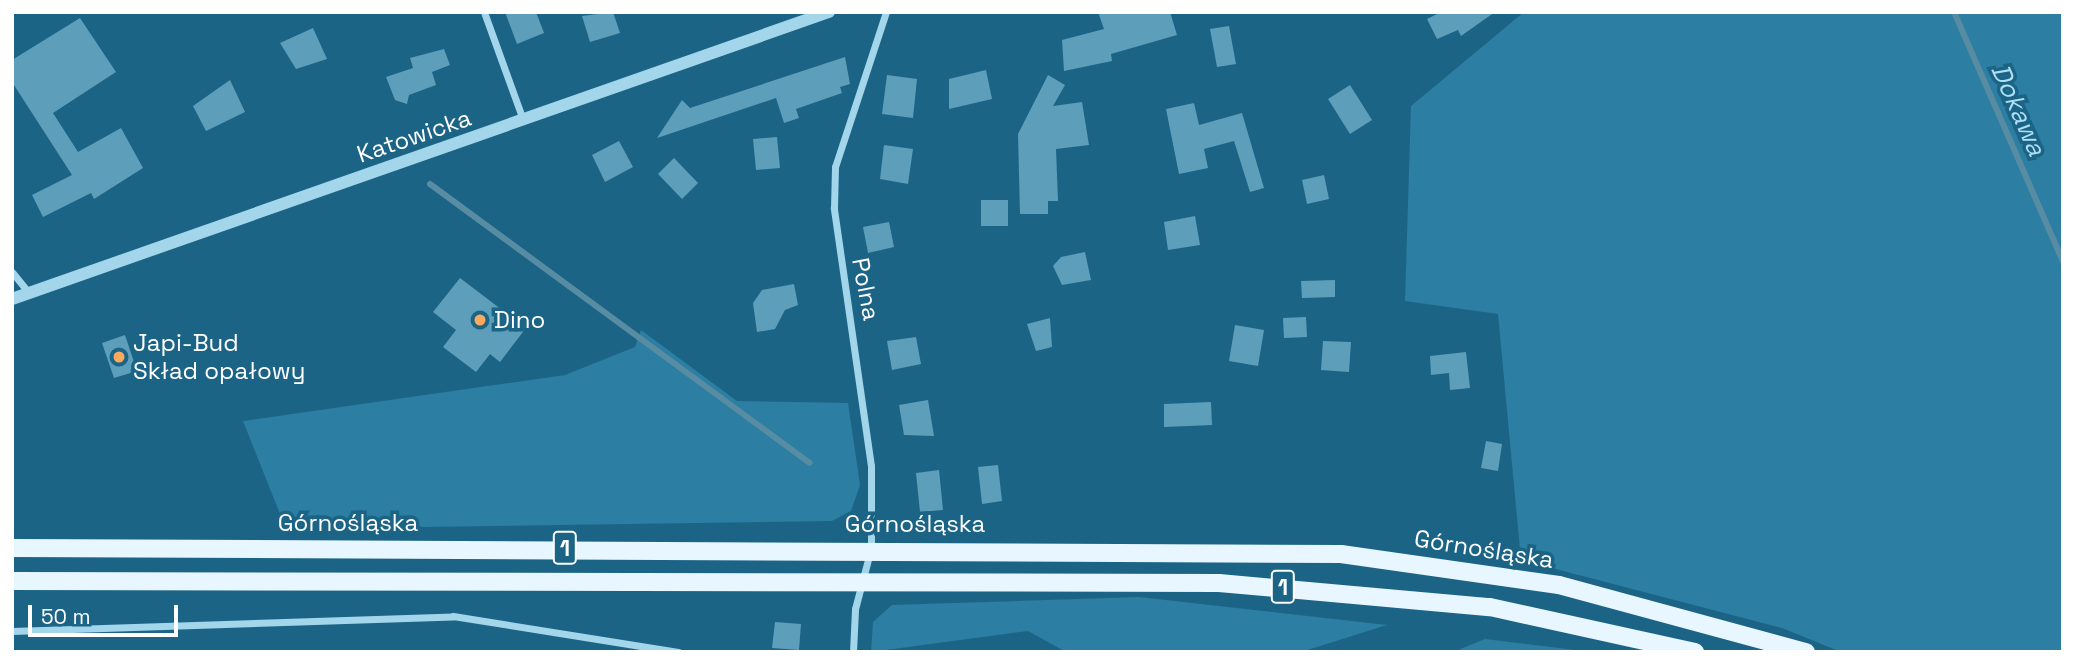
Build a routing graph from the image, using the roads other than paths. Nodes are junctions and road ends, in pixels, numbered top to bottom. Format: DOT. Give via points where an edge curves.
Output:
graph roads {
  1 [pos="484,12"];
  2 [pos="829,12"];
  3 [pos="886,12"];
  4 [pos="523,120"];
  5 [pos="12,272"];
  6 [pos="29,293"];
  7 [pos="12,299"];
  8 [pos="12,548"];
  9 [pos="871,548"];
  10 [pos="864,580"];
  11 [pos="12,581"];
  12 [pos="12,631"];
  13 [pos="678,652"];
  14 [pos="853,652"];
  15 [pos="1695,652"];
  16 [pos="1806,652"];
  1 -- 4 [label="street"];
  2 -- 4 [label="street, Katowicka"];
  3 -- 9 [label="street, Polna" via="844,130 834,208 867,420"];
  4 -- 6 [label="street, Katowicka"];
  5 -- 6 [label="street"];
  6 -- 7 [label="street, Katowicka"];
  8 -- 9 [label="main road, Górnośląska / 1"];
  9 -- 10 [label="street, Polna"];
  9 -- 16 [label="main road, Górnośląska / 1" via="1354,556 1559,585"];
  10 -- 11 [label="main road, 1"];
  10 -- 14 [label="street, Polna"];
  10 -- 15 [label="main road, 1" via="1324,589 1490,607"];
  12 -- 13 [label="street" via="453,616"];
}
